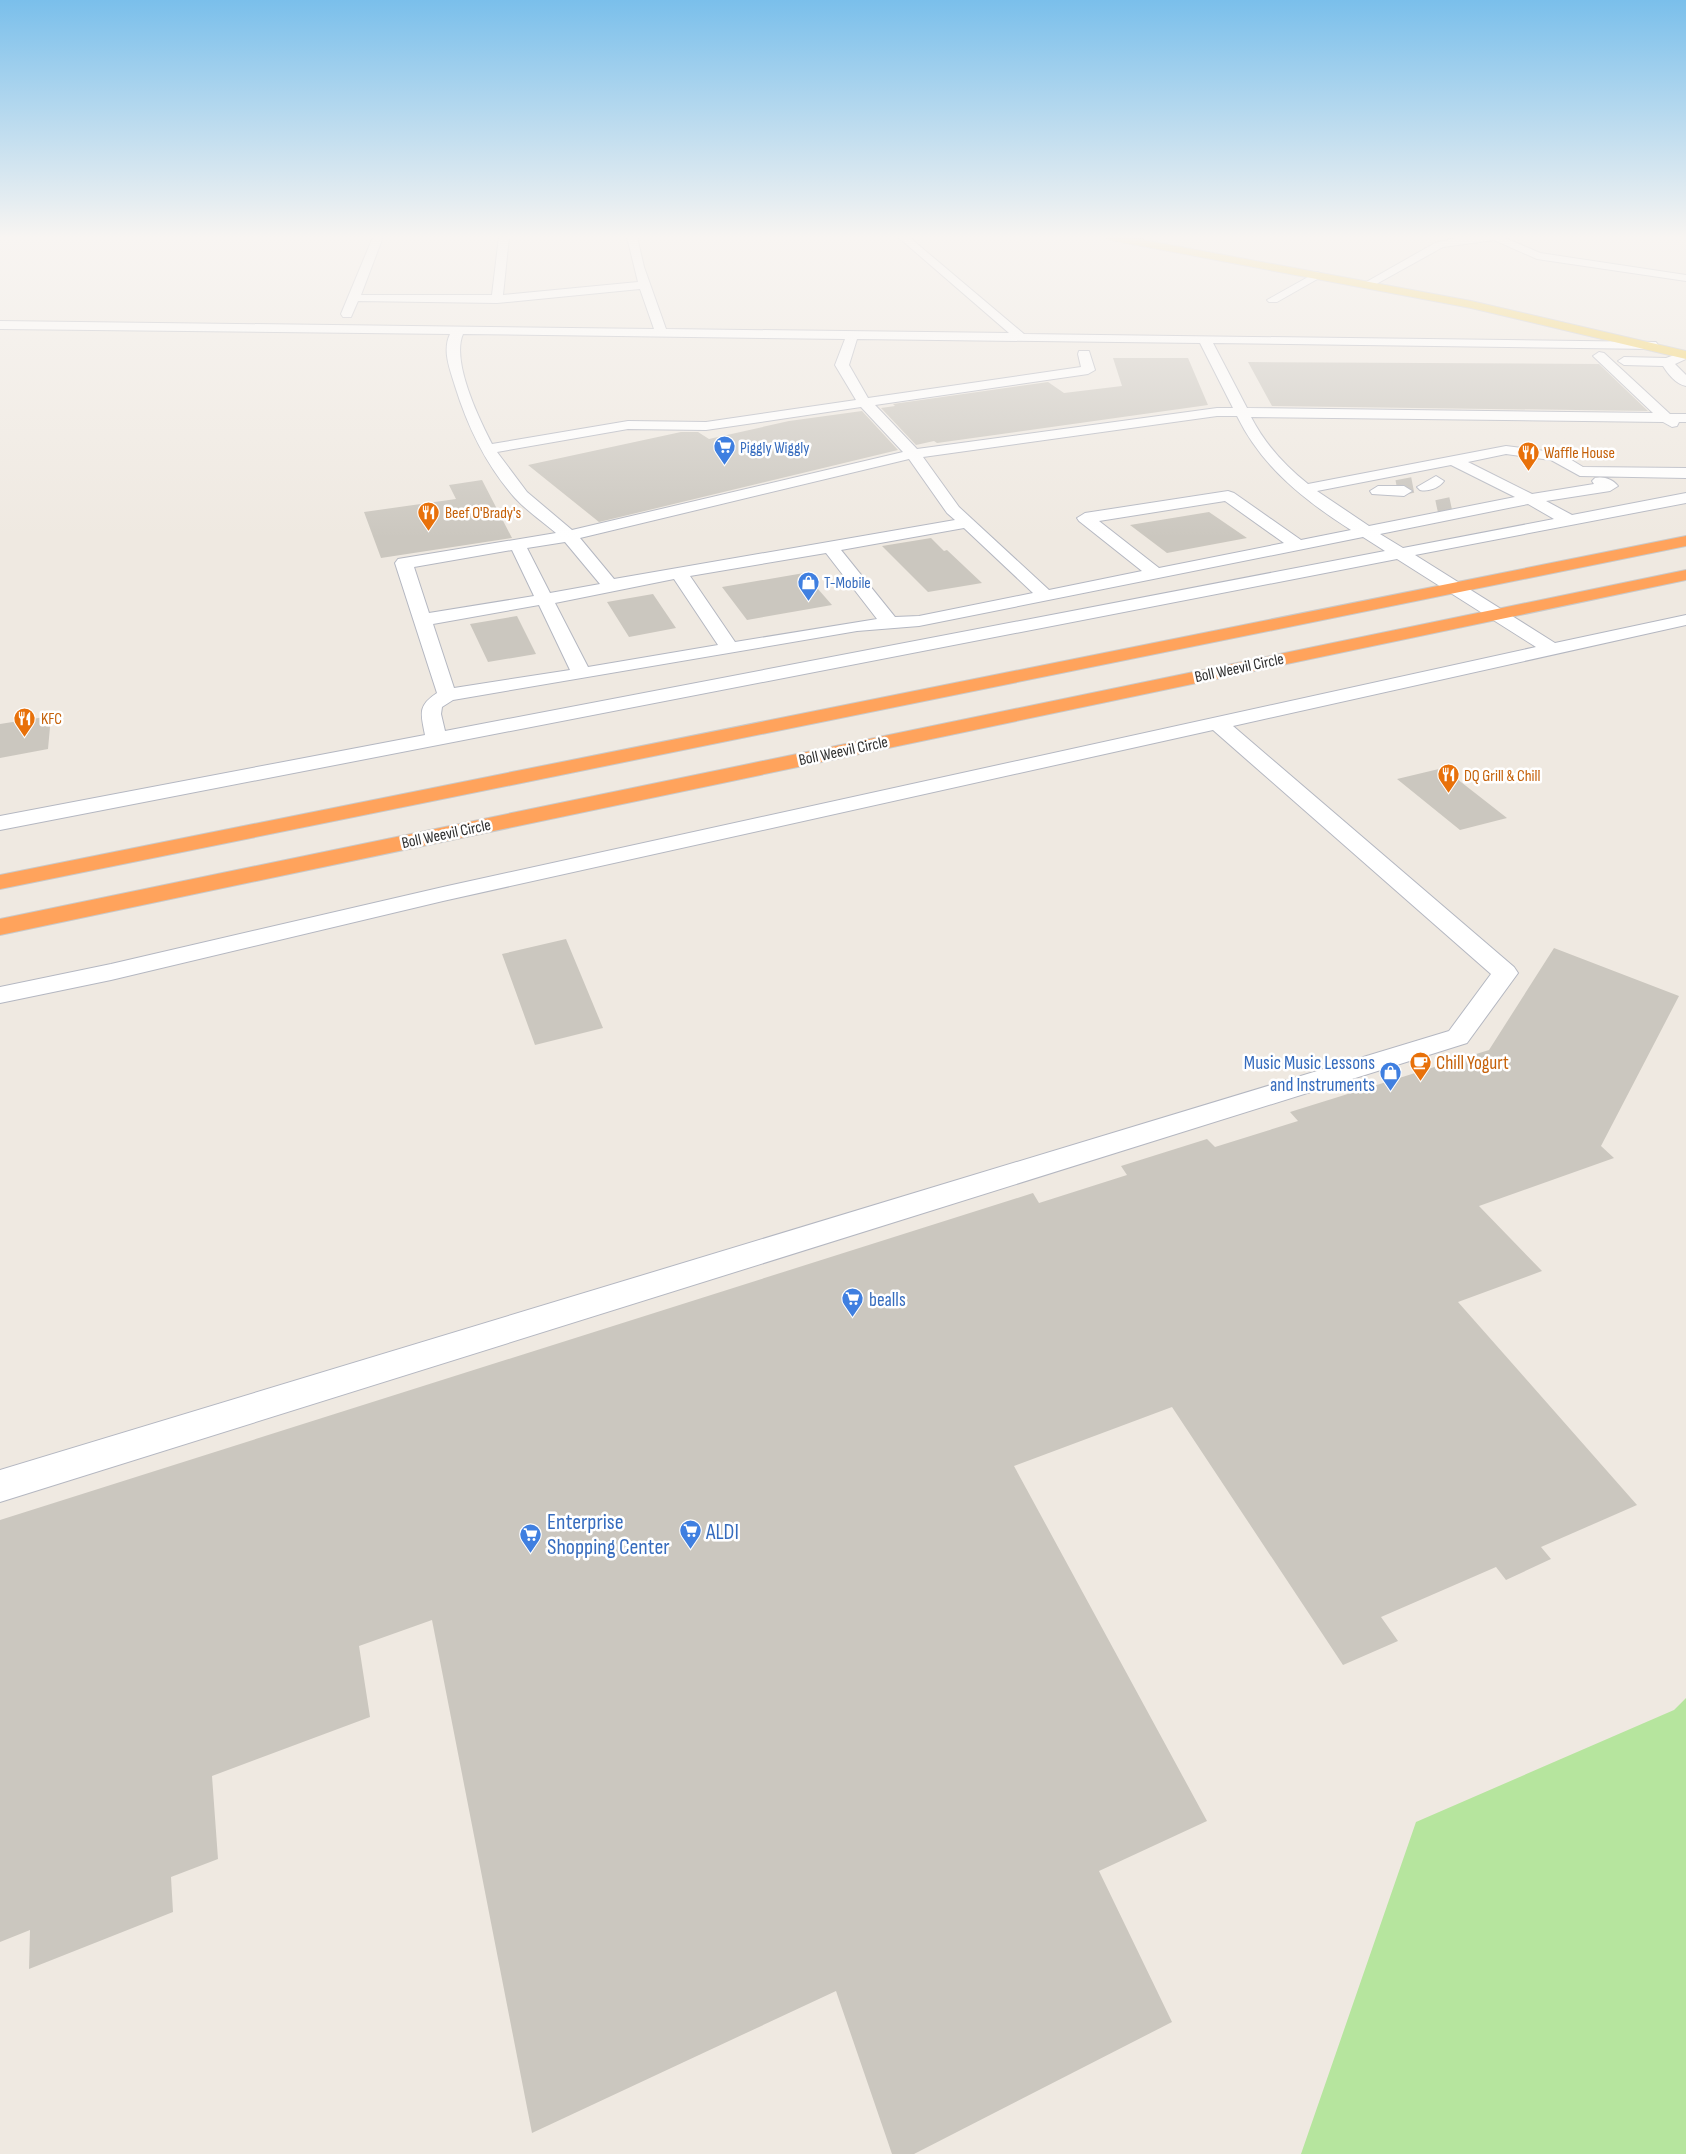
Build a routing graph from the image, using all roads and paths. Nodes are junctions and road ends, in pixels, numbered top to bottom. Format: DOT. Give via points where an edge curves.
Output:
graph roads {
  1 [pos="455,338"];
  2 [pos="852,338"];
  3 [pos="939,338"];
  4 [pos="1620,338"];
  5 [pos="1023,339"];
  6 [pos="1205,341"];
  7 [pos="1464,343"];
  8 [pos="1587,345"];
  9 [pos="1652,345"];
  10 [pos="1084,354"];
  11 [pos="1475,354"];
  12 [pos="1193,355"];
  13 [pos="1686,355"];
  14 [pos="1212,356"];
  15 [pos="1232,356"];
  16 [pos="1585,360"];
  17 [pos="1604,361"];
  18 [pos="1668,362"];
  19 [pos="1686,382"];
  20 [pos="864,402"];
  21 [pos="1241,411"];
  22 [pos="1667,418"];
  23 [pos="1683,424"];
  24 [pos="487,449"];
  25 [pos="913,454"];
  26 [pos="1455,461"];
  27 [pos="1580,471"];
  28 [pos="1478,473"];
  29 [pos="1686,474"];
  30 [pos="1305,489"];
  31 [pos="1523,496"];
  32 [pos="1686,498"];
  33 [pos="1320,501"];
  34 [pos="1569,520"];
  35 [pos="967,523"];
  36 [pos="1360,529"];
  37 [pos="569,536"];
  38 [pos="1686,541"];
  39 [pos="518,546"];
  40 [pos="1299,546"];
  41 [pos="830,547"];
  42 [pos="1398,554"];
  43 [pos="679,573"];
  44 [pos="1156,574"];
  45 [pos="1686,575"];
  46 [pos="610,584"];
  47 [pos="1452,588"];
  48 [pos="1045,595"];
  49 [pos="545,600"];
  50 [pos="997,605"];
  51 [pos="1493,614"];
  52 [pos="423,620"];
  53 [pos="1686,620"];
  54 [pos="890,623"];
  55 [pos="1667,624"];
  56 [pos="1019,627"];
  57 [pos="1686,634"];
  58 [pos="729,647"];
  59 [pos="1553,650"];
  60 [pos="701,652"];
  61 [pos="582,674"];
  62 [pos="719,686"];
  63 [pos="447,695"];
  64 [pos="1217,724"];
  65 [pos="436,739"];
  66 [pos="0,823"];
  67 [pos="0,882"];
  68 [pos="0,927"];
  69 [pos="0,995"];
  70 [pos="0,1486"];
  1 -- 24 [label="street" via="454,363 474,423"];
  2 -- 20 [label="street" via="852,351 842,365"];
  3 -- 5 [label="street"];
  4 -- 9 [label="main road"];
  5 -- 6 [label="street"];
  6 -- 7 [label="street"];
  6 -- 14 [label="street"];
  7 -- 8 [label="street"];
  7 -- 11 [label="street"];
  8 -- 9 [label="street"];
  8 -- 17 [label="street"];
  9 -- 13 [label="main road"];
  10 -- 20 [label="street" via="1088,370"];
  12 -- 14 [label="street"];
  13 -- 18 [label="street"];
  14 -- 15 [label="street"];
  14 -- 21 [label="street"];
  16 -- 17 [label="street"];
  17 -- 18 [label="street"];
  17 -- 22 [label="street"];
  18 -- 19 [label="street"];
  20 -- 24 [label="street" via="706,426 628,425"];
  20 -- 25 [label="street"];
  21 -- 22 [label="street"];
  21 -- 25 [label="street"];
  21 -- 30 [label="street" via="1255,438 1283,472"];
  22 -- 23 [label="street"];
  24 -- 37 [label="street" via="521,495"];
  25 -- 35 [label="street" via="953,510"];
  25 -- 37 [label="street"];
  26 -- 27 [label="street" via="1506,450 1555,456"];
  26 -- 28 [label="street"];
  26 -- 30 [label="street"];
  27 -- 29 [label="street"];
  27 -- 31 [label="street" via="1610,486"];
  28 -- 31 [label="street"];
  28 -- 33 [label="street"];
  30 -- 33 [label="street"];
  31 -- 34 [label="street"];
  31 -- 36 [label="street"];
  31 -- 36 [label="street" via="1444,507"];
  32 -- 34 [label="street"];
  33 -- 36 [label="street"];
  34 -- 42 [label="street"];
  35 -- 41 [label="street"];
  35 -- 48 [label="street"];
  36 -- 40 [label="street"];
  36 -- 42 [label="street"];
  37 -- 39 [label="street"];
  37 -- 46 [label="street"];
  38 -- 47 [label="highway, Boll Weevil Circle"];
  39 -- 49 [label="street"];
  39 -- 52 [label="street" via="404,563"];
  40 -- 44 [label="street"];
  40 -- 44 [label="street" via="1228,496 1085,518"];
  41 -- 43 [label="street"];
  41 -- 54 [label="street"];
  42 -- 47 [label="street"];
  42 -- 56 [label="street"];
  43 -- 46 [label="street"];
  43 -- 58 [label="street"];
  44 -- 48 [label="street"];
  45 -- 51 [label="highway, Boll Weevil Circle"];
  46 -- 49 [label="street" via="603,589"];
  47 -- 51 [label="street"];
  47 -- 67 [label="highway, Boll Weevil Circle"];
  48 -- 50 [label="street"];
  49 -- 52 [label="street"];
  49 -- 61 [label="street"];
  50 -- 54 [label="street"];
  50 -- 56 [label="street"];
  51 -- 59 [label="street"];
  51 -- 68 [label="highway, Boll Weevil Circle"];
  52 -- 63 [label="street"];
  53 -- 55 [label="street"];
  54 -- 58 [label="street"];
  55 -- 57 [label="street"];
  55 -- 59 [label="street"];
  56 -- 62 [label="street"];
  58 -- 60 [label="street"];
  59 -- 64 [label="street"];
  60 -- 61 [label="street"];
  60 -- 62 [label="street"];
  61 -- 63 [label="street"];
  62 -- 65 [label="street"];
  63 -- 65 [label="street" via="433,704 431,714"];
  64 -- 69 [label="street" via="472,887 121,970"];
  64 -- 70 [label="street" via="1505,973 1458,1037"];
  65 -- 66 [label="street"];
}
